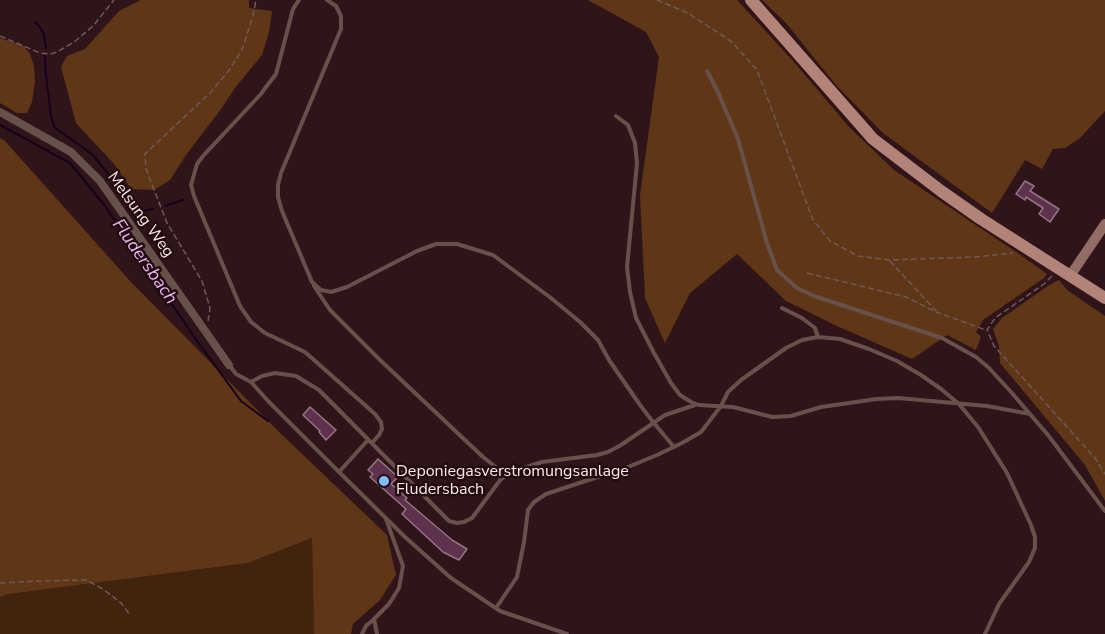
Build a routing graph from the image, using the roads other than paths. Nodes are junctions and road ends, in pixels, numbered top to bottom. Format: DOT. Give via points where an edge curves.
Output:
graph roads {
  1 [pos="299,0"];
  2 [pos="327,0"];
  3 [pos="751,0"];
  4 [pos="706,71"];
  5 [pos="0,112"];
  6 [pos="616,116"];
  7 [pos="1105,224"];
  8 [pos="1064,272"];
  9 [pos="312,282"];
  10 [pos="1105,298"];
  11 [pos="782,308"];
  12 [pos="818,336"];
  13 [pos="229,365"];
  14 [pos="251,382"];
  15 [pos="697,404"];
  16 [pos="959,404"];
  17 [pos="721,406"];
  18 [pos="1030,414"];
  19 [pos="653,422"];
  20 [pos="370,441"];
  21 [pos="674,447"];
  22 [pos="339,472"];
  23 [pos="506,475"];
  24 [pos="1105,511"];
  25 [pos="386,518"];
  26 [pos="496,608"];
  27 [pos="374,619"];
  28 [pos="362,634"];
  29 [pos="377,634"];
  30 [pos="567,634"];
  31 [pos="985,634"];
  1 -- 20 [label="lane" via="293,9 276,74 203,156 191,185 240,306 251,322 305,352 375,414 382,429"];
  2 -- 9 [label="lane" via="341,16 341,29 278,185 282,211"];
  3 -- 8 [label="main road" via="873,139 941,191"];
  4 -- 18 [label="lane" via="738,140 777,270 797,288 814,296 942,338 963,349 989,368"];
  5 -- 13 [label="street, Melsung Weg" via="71,152 100,181"];
  6 -- 15 [label="lane" via="628,125 637,163 627,267 636,318 680,395"];
  7 -- 8 [label="street"];
  8 -- 10 [label="main road"];
  9 -- 19 [label="lane" via="331,292 347,288 436,244 457,244 493,255 551,298 598,340"];
  9 -- 23 [label="lane" via="345,326"];
  11 -- 12 [label="lane" via="815,328"];
  12 -- 16 [label="lane" via="840,339 897,361"];
  12 -- 17 [label="lane" via="802,340 758,366 728,392"];
  13 -- 14 [label="lane"];
  14 -- 20 [label="lane" via="275,373 296,376 319,390"];
  14 -- 22 [label="lane"];
  15 -- 17 [label="lane"];
  15 -- 19 [label="lane"];
  16 -- 17 [label="lane" via="876,399 772,417"];
  16 -- 18 [label="lane"];
  16 -- 31 [label="lane" via="1007,473 1035,537 1029,562 999,604"];
  17 -- 21 [label="lane" via="701,432"];
  18 -- 24 [label="lane"];
  19 -- 21 [label="lane"];
  19 -- 23 [label="lane" via="608,452 542,462"];
  20 -- 22 [label="lane"];
  20 -- 23 [label="lane" via="449,521 457,523 472,518"];
  21 -- 26 [label="lane" via="546,494 534,502 528,510 517,577"];
  22 -- 25 [label="lane"];
  25 -- 26 [label="lane" via="451,578"];
  25 -- 27 [label="lane" via="403,566 399,588"];
  26 -- 30 [label="lane"];
  27 -- 28 [label="lane"];
  27 -- 29 [label="lane"];
}
